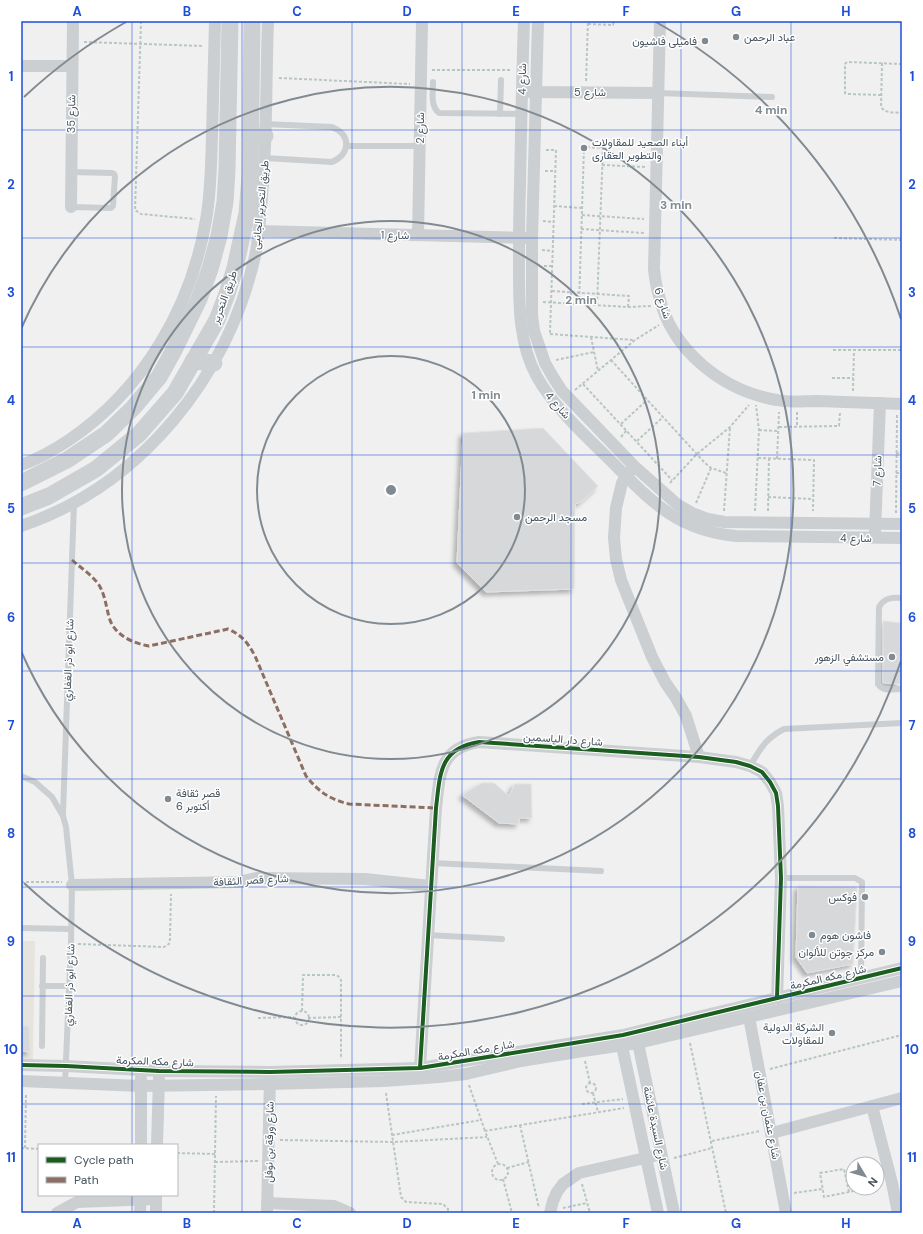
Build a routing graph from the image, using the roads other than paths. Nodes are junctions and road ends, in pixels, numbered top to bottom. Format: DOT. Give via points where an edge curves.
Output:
graph roads {
  1 [pos="73,21"];
  2 [pos="215,21"];
  3 [pos="230,21"];
  4 [pos="252,21"];
  5 [pos="268,21"];
  6 [pos="422,21"];
  7 [pos="524,21"];
  8 [pos="538,21"];
  9 [pos="660,21"];
  10 [pos="21,66"];
  11 [pos="72,66"];
  12 [pos="501,80"];
  13 [pos="433,82"];
  14 [pos="522,92"];
  15 [pos="536,92"];
  16 [pos="658,93"];
  17 [pos="772,97"];
  18 [pos="500,114"];
  19 [pos="522,114"];
  20 [pos="260,132"];
  21 [pos="346,146"];
  22 [pos="420,146"];
  23 [pos="265,158"];
  24 [pos="70,172"];
  25 [pos="71,207"];
  26 [pos="259,231"];
  27 [pos="418,235"];
  28 [pos="519,237"];
  29 [pos="532,238"];
  30 [pos="194,361"];
  31 [pos="214,363"];
  32 [pos="880,403"];
  33 [pos="900,403"];
  34 [pos="21,465"];
  35 [pos="630,471"];
  36 [pos="21,483"];
  37 [pos="74,503"];
  38 [pos="21,507"];
  39 [pos="875,524"];
  40 [pos="899,524"];
  41 [pos="21,526"];
  42 [pos="875,538"];
  43 [pos="902,538"];
  44 [pos="902,598"];
  45 [pos="902,689"];
  46 [pos="902,723"];
  47 [pos="699,757"];
  48 [pos="750,766"];
  49 [pos="21,776"];
  50 [pos="63,816"];
  51 [pos="432,863"];
  52 [pos="601,871"];
  53 [pos="781,878"];
  54 [pos="72,883"];
  55 [pos="430,886"];
  56 [pos="21,928"];
  57 [pos="71,929"];
  58 [pos="428,935"];
  59 [pos="502,939"];
  60 [pos="43,958"];
  61 [pos="902,968"];
  62 [pos="861,978"];
  63 [pos="902,981"];
  64 [pos="42,986"];
  65 [pos="69,986"];
  66 [pos="777,998"];
  67 [pos="749,1017"];
  68 [pos="638,1044"];
  69 [pos="42,1046"];
  70 [pos="622,1046"];
  71 [pos="21,1065"];
  72 [pos="66,1066"];
  73 [pos="420,1068"];
  74 [pos="141,1071"];
  75 [pos="159,1071"];
  76 [pos="270,1072"];
  77 [pos="24,1081"];
  78 [pos="65,1083"];
  79 [pos="270,1084"];
  80 [pos="158,1085"];
  81 [pos="142,1086"];
  82 [pos="902,1098"];
  83 [pos="872,1106"];
  84 [pos="771,1131"];
  85 [pos="141,1144"];
  86 [pos="157,1144"];
  87 [pos="647,1157"];
  88 [pos="662,1157"];
  89 [pos="141,1197"];
  90 [pos="156,1197"];
  91 [pos="267,1208"];
  92 [pos="547,1212"];
  93 [pos="57,1213"];
  94 [pos="140,1213"];
  95 [pos="156,1213"];
  96 [pos="350,1213"];
  97 [pos="658,1213"];
  98 [pos="674,1213"];
  99 [pos="786,1213"];
  100 [pos="898,1213"];
  1 -- 11 [label="street, شارع 35"];
  2 -- 34 [label="street" via="207,219 193,275 182,302 155,352 112,406 85,429 56,448"];
  3 -- 36 [label="street, طريق التحرير" via="224,202 217,242 199,299 159,377 133,408 106,434 67,460"];
  4 -- 20 [label="street, طريق التحرير"];
  5 -- 20 [label="street, طريق التحرير الجانبى" via="266,78"];
  6 -- 22 [label="street, شارع 2"];
  7 -- 14 [label="street, شارع 4"];
  8 -- 15 [label="street, شارع 4"];
  9 -- 16 [label="street, شارع 6"];
  10 -- 11 [label="street"];
  11 -- 24 [label="street, شارع 35"];
  12 -- 18 [label="lane"];
  13 -- 18 [label="lane" via="433,105 439,113"];
  14 -- 15 [label="street, شارع 5"];
  14 -- 19 [label="street, شارع 4"];
  15 -- 16 [label="street, شارع 5"];
  15 -- 29 [label="street, شارع 4"];
  16 -- 17 [label="lane"];
  16 -- 32 [label="street, شارع 6" via="654,269 659,297 669,323 684,347 704,368 727,384 756,396 779,401"];
  18 -- 19 [label="lane"];
  19 -- 28 [label="street, شارع 4"];
  20 -- 21 [label="lane" via="332,127 345,137"];
  20 -- 23 [label="street, طريق التحرير الجانبى"];
  20 -- 30 [label="street, طريق التحرير" via="250,177 236,268 217,320"];
  21 -- 22 [label="lane"];
  21 -- 23 [label="lane" via="339,159 332,162"];
  22 -- 27 [label="street, شارع 2"];
  23 -- 26 [label="street, طريق التحرير الجانبى"];
  24 -- 25 [label="street, شارع 35"];
  24 -- 25 [label="lane" via="112,172 115,176 111,208"];
  26 -- 27 [label="street, شارع 1"];
  26 -- 31 [label="street, طريق التحرير الجانبى" via="246,289 234,322"];
  27 -- 28 [label="street, شارع 1"];
  28 -- 29 [label="street, شارع 1"];
  28 -- 35 [label="street, شارع 4" via="521,333 530,362 540,383 554,402"];
  29 -- 35 [label="street, شارع 4" via="532,301 538,348 562,391"];
  30 -- 31 [label="street"];
  30 -- 38 [label="street, طريق التحرير" via="176,393 139,434 96,469 49,496"];
  31 -- 37 [label="street, طريق التحرير الجانبى" via="180,413 157,439 131,463"];
  32 -- 33 [label="street, شارع 6"];
  32 -- 39 [label="street, شارع 7"];
  35 -- 39 [label="street, شارع 4" via="678,505 708,519 724,522"];
  35 -- 42 [label="street, شارع 4" via="663,510 690,526 705,531 736,536"];
  35 -- 47 [label="street" via="618,495 616,508 614,538 621,580 652,657 664,682 686,716"];
  37 -- 41 [label="street, طريق التحرير الجانبى"];
  37 -- 50 [label="lane, شارع ابو ذر الغفاري"];
  39 -- 40 [label="street, شارع 4"];
  39 -- 42 [label="street, شارع 7"];
  42 -- 43 [label="street, شارع 4"];
  44 -- 45 [label="lane" via="887,599 879,607 878,684 885,689"];
  46 -- 48 [label="lane" via="784,729 762,746"];
  47 -- 48 [label="street, شارع دار الياسمين"];
  47 -- 51 [label="street, شارع دار الياسمين" via="479,742 467,744 456,749 442,768"];
  48 -- 53 [label="street, شارع دار الياسمين" via="762,772 776,793"];
  49 -- 50 [label="lane, شارع ابو ذر الغفاري" via="44,789 55,801"];
  50 -- 54 [label="lane, شارع ابو ذر الغفاري"];
  51 -- 52 [label="lane"];
  51 -- 55 [label="street, شارع دار الياسمين"];
  53 -- 62 [label="lane" via="855,878 862,882"];
  53 -- 66 [label="street, شارع دار الياسمين"];
  54 -- 55 [label="street, شارع قصر الثقافة" via="238,882 256,878 303,878 365,879"];
  54 -- 57 [label="lane, شارع ابو ذر الغفاري"];
  55 -- 58 [label="street, شارع دار الياسمين"];
  56 -- 57 [label="lane"];
  57 -- 65 [label="lane, شارع ابو ذر الغفاري"];
  58 -- 59 [label="lane"];
  58 -- 73 [label="street, شارع دار الياسمين"];
  60 -- 64 [label="lane"];
  61 -- 62 [label="street, شارع مكه المكرمة"];
  62 -- 66 [label="street, شارع مكه المكرمة"];
  63 -- 67 [label="street, شارع مكه المكرمة"];
  64 -- 65 [label="lane"];
  64 -- 69 [label="lane"];
  65 -- 72 [label="lane, شارع ابو ذر الغفاري"];
  66 -- 73 [label="street, شارع مكه المكرمة" via="623,1035"];
  67 -- 68 [label="street, شارع مكه المكرمة"];
  67 -- 84 [label="street, شارع عثمان بن عفان"];
  68 -- 70 [label="street, شارع مكه المكرمة"];
  68 -- 88 [label="street, شارع السيدة عائشة"];
  70 -- 79 [label="street, شارع مكه المكرمة" via="583,1050 466,1074 415,1080"];
  70 -- 87 [label="street, شارع السيدة عائشة"];
  71 -- 72 [label="street, شارع مكه المكرمة"];
  72 -- 74 [label="street, شارع مكه المكرمة"];
  72 -- 78 [label="lane, شارع ابو ذر الغفاري"];
  73 -- 76 [label="street, شارع مكه المكرمة"];
  74 -- 75 [label="street, شارع مكه المكرمة"];
  74 -- 81 [label="street"];
  75 -- 76 [label="street, شارع مكه المكرمة"];
  75 -- 80 [label="street"];
  76 -- 79 [label="street, شارع ورقة بن نوفل"];
  77 -- 78 [label="street, شارع مكه المكرمة"];
  78 -- 81 [label="street, شارع مكه المكرمة"];
  79 -- 80 [label="street, شارع مكه المكرمة"];
  79 -- 91 [label="street, شارع ورقة بن نوفل"];
  80 -- 81 [label="street, شارع مكه المكرمة"];
  80 -- 86 [label="street"];
  81 -- 85 [label="street"];
  82 -- 83 [label="street"];
  83 -- 84 [label="street"];
  83 -- 100 [label="street"];
  84 -- 99 [label="street, شارع عثمان بن عفان"];
  87 -- 88 [label="street"];
  87 -- 92 [label="street" via="579,1173 563,1184"];
  87 -- 97 [label="street, شارع السيدة عائشة"];
  88 -- 98 [label="street, شارع السيدة عائشة"];
  89 -- 90 [label="street"];
  89 -- 93 [label="street" via="77,1202"];
  89 -- 94 [label="street"];
  90 -- 95 [label="street"];
  91 -- 96 [label="street" via="334,1206"];
}
